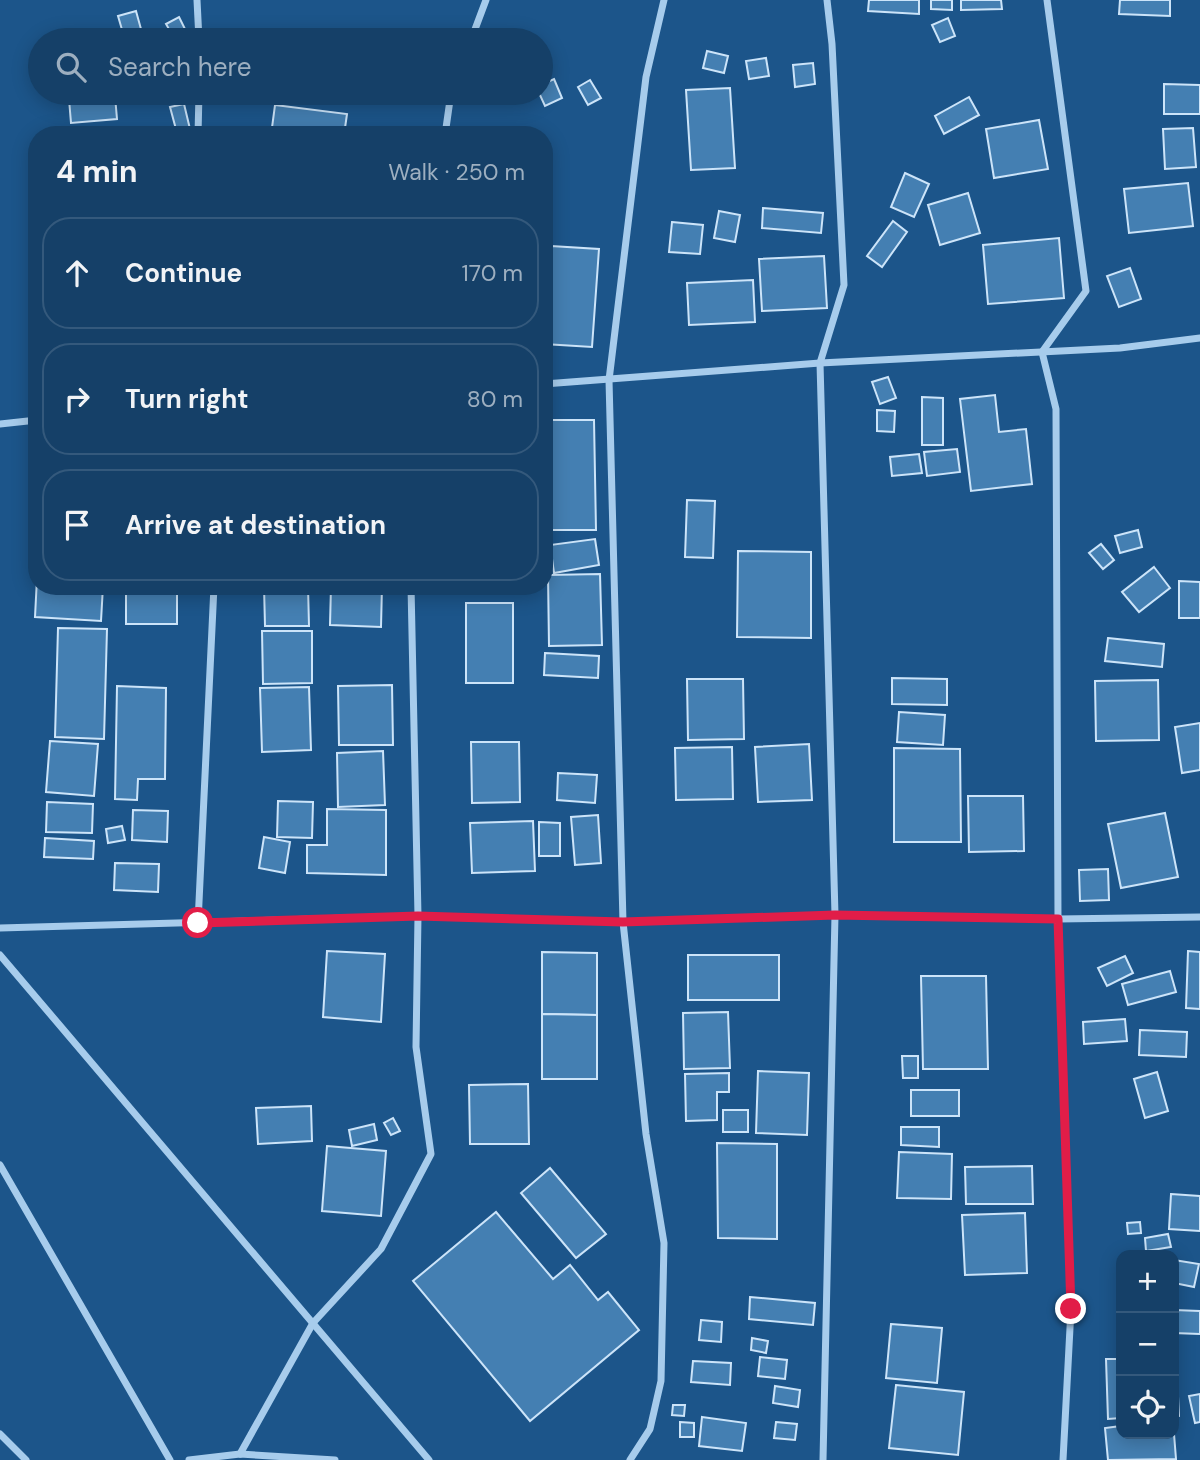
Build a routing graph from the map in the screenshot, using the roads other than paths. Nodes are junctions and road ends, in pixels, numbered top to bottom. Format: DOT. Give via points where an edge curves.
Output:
graph roads {
  1 [pos="197,0"];
  2 [pos="486,0"];
  3 [pos="663,0"];
  4 [pos="827,0"];
  5 [pos="1047,0"];
  6 [pos="198,28"];
  7 [pos="476,28"];
  8 [pos="199,105"];
  9 [pos="449,105"];
  10 [pos="198,126"];
  11 [pos="446,126"];
  12 [pos="1200,338"];
  13 [pos="1042,352"];
  14 [pos="820,362"];
  15 [pos="608,380"];
  16 [pos="553,383"];
  17 [pos="28,421"];
  18 [pos="0,424"];
  19 [pos="214,595"];
  20 [pos="411,595"];
  21 [pos="835,915"];
  22 [pos="418,916"];
  23 [pos="1200,917"];
  24 [pos="1058,919"];
  25 [pos="623,922"];
  26 [pos="198,923"];
  27 [pos="0,928"];
  28 [pos="0,955"];
  29 [pos="0,1165"];
  30 [pos="313,1323"];
  31 [pos="0,1434"];
  32 [pos="240,1454"];
  33 [pos="26,1460"];
  34 [pos="170,1460"];
  35 [pos="189,1460"];
  36 [pos="335,1460"];
  37 [pos="429,1460"];
  38 [pos="630,1460"];
  39 [pos="823,1460"];
  40 [pos="1063,1460"];
  1 -- 6 [label="street"];
  2 -- 7 [label="street"];
  3 -- 15 [label="street" via="646,78"];
  4 -- 14 [label="street" via="844,285"];
  5 -- 13 [label="street" via="1086,291"];
  8 -- 10 [label="street"];
  9 -- 11 [label="street"];
  12 -- 13 [label="street"];
  13 -- 14 [label="street"];
  13 -- 24 [label="street" via="1056,409"];
  14 -- 15 [label="street"];
  14 -- 21 [label="street"];
  15 -- 16 [label="street"];
  15 -- 25 [label="street"];
  17 -- 18 [label="street"];
  19 -- 26 [label="street"];
  20 -- 22 [label="street"];
  21 -- 24 [label="street"];
  21 -- 25 [label="street"];
  21 -- 39 [label="street"];
  22 -- 25 [label="street"];
  22 -- 26 [label="street"];
  22 -- 30 [label="street" via="416,1047 431,1154 381,1249"];
  23 -- 24 [label="street"];
  24 -- 40 [label="street" via="1071,1309"];
  25 -- 38 [label="street" via="646,1134 664,1243 661,1381 650,1429"];
  26 -- 27 [label="street"];
  28 -- 30 [label="street"];
  29 -- 34 [label="street"];
  30 -- 32 [label="street"];
  30 -- 37 [label="street"];
  31 -- 33 [label="street"];
  32 -- 35 [label="street"];
  32 -- 36 [label="street"];
}
